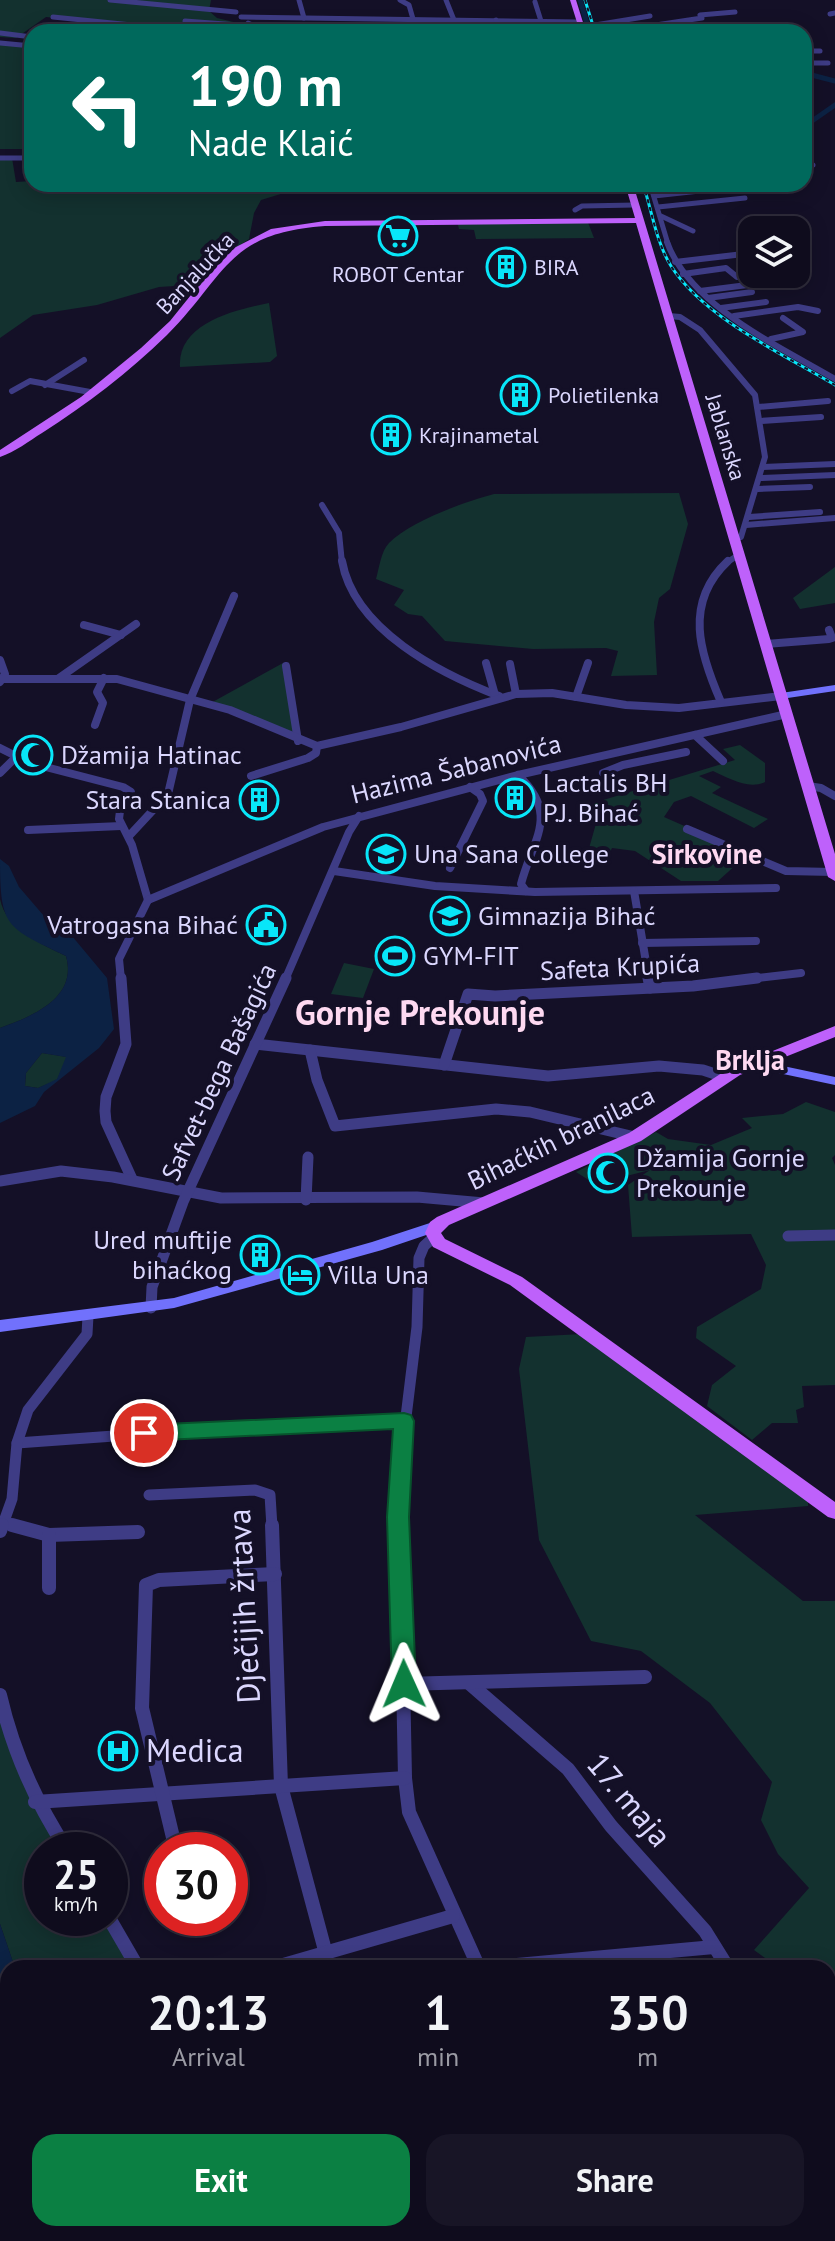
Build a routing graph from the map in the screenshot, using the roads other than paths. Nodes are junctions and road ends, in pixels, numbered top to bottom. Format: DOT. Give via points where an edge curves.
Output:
graph roads {
  1 [pos="110,0"];
  2 [pos="223,0"];
  3 [pos="299,0"];
  4 [pos="400,0"];
  5 [pos="446,0"];
  6 [pos="573,0"];
  7 [pos="535,2"];
  8 [pos="338,11"];
  9 [pos="735,12"];
  10 [pos="239,14"];
  11 [pos="650,16"];
  12 [pos="53,17"];
  13 [pos="274,17"];
  14 [pos="304,18"];
  15 [pos="315,18"];
  16 [pos="337,18"];
  17 [pos="413,19"];
  18 [pos="454,20"];
  19 [pos="496,20"];
  20 [pos="185,21"];
  21 [pos="526,21"];
  22 [pos="541,21"];
  23 [pos="277,23"];
  24 [pos="122,24"];
  25 [pos="225,24"];
  26 [pos="249,24"];
  27 [pos="317,24"];
  28 [pos="498,24"];
  29 [pos="565,24"];
  30 [pos="580,24"];
  31 [pos="599,24"];
  32 [pos="666,24"];
  33 [pos="0,33"];
  34 [pos="24,36"];
  35 [pos="0,43"];
  36 [pos="24,45"];
  37 [pos="812,51"];
  38 [pos="820,51"];
  39 [pos="812,63"];
  40 [pos="828,63"];
  41 [pos="0,158"];
  42 [pos="24,158"];
  43 [pos="631,192"];
  44 [pos="653,192"];
  45 [pos="691,192"];
  46 [pos="654,196"];
  47 [pos="745,198"];
  48 [pos="658,207"];
  49 [pos="575,210"];
  50 [pos="638,214"];
  51 [pos="661,216"];
  52 [pos="599,220"];
  53 [pos="693,231"];
  54 [pos="738,256"];
  55 [pos="730,257"];
  56 [pos="738,258"];
  57 [pos="675,262"];
  58 [pos="683,274"];
  59 [pos="738,277"];
  60 [pos="738,286"];
  61 [pos="700,291"];
  62 [pos="752,292"];
  63 [pos="708,298"];
  64 [pos="766,302"];
  65 [pos="721,308"];
  66 [pos="818,311"];
  67 [pos="669,316"];
  68 [pos="734,316"];
  69 [pos="783,318"];
  70 [pos="771,339"];
  71 [pos="84,360"];
  72 [pos="835,370"];
  73 [pos="824,373"];
  74 [pos="835,379"];
  75 [pos="45,385"];
  76 [pos="12,391"];
  77 [pos="90,392"];
  78 [pos="828,401"];
  79 [pos="758,407"];
  80 [pos="821,417"];
  81 [pos="760,421"];
  82 [pos="0,454"];
  83 [pos="835,464"];
  84 [pos="763,467"];
  85 [pos="835,475"];
  86 [pos="761,478"];
  87 [pos="810,487"];
  88 [pos="758,489"];
  89 [pos="322,505"];
  90 [pos="820,512"];
  91 [pos="835,518"];
  92 [pos="747,521"];
  93 [pos="735,538"];
  94 [pos="740,554"];
  95 [pos="234,596"];
  96 [pos="136,624"];
  97 [pos="84,625"];
  98 [pos="829,630"];
  99 [pos="121,635"];
  100 [pos="766,644"];
  101 [pos="0,660"];
  102 [pos="486,663"];
  103 [pos="588,663"];
  104 [pos="510,664"];
  105 [pos="286,666"];
  106 [pos="58,678"];
  107 [pos="104,678"];
  108 [pos="2,681"];
  109 [pos="835,688"];
  110 [pos="516,694"];
  111 [pos="497,696"];
  112 [pos="576,697"];
  113 [pos="190,700"];
  114 [pos="721,702"];
  115 [pos="783,704"];
  116 [pos="95,725"];
  117 [pos="695,735"];
  118 [pos="298,741"];
  119 [pos="317,746"];
  120 [pos="0,748"];
  121 [pos="686,752"];
  122 [pos="605,755"];
  123 [pos="15,758"];
  124 [pos="723,761"];
  125 [pos="623,765"];
  126 [pos="0,773"];
  127 [pos="603,773"];
  128 [pos="518,775"];
  129 [pos="251,776"];
  130 [pos="808,786"];
  131 [pos="470,787"];
  132 [pos="835,796"];
  133 [pos="359,816"];
  134 [pos="121,826"];
  135 [pos="687,829"];
  136 [pos="28,830"];
  137 [pos="129,836"];
  138 [pos="450,868"];
  139 [pos="334,871"];
  140 [pos="834,875"];
  141 [pos="776,888"];
  142 [pos="526,891"];
  143 [pos="634,891"];
  144 [pos="148,900"];
  145 [pos="756,941"];
  146 [pos="642,943"];
  147 [pos="801,973"];
  148 [pos="650,988"];
  149 [pos="835,1031"];
  150 [pos="255,1044"];
  151 [pos="310,1050"];
  152 [pos="755,1064"];
  153 [pos="444,1065"];
  154 [pos="724,1077"];
  155 [pos="835,1081"];
  156 [pos="635,1137"];
  157 [pos="308,1157"];
  158 [pos="132,1179"];
  159 [pos="0,1181"];
  160 [pos="186,1194"];
  161 [pos="306,1200"];
  162 [pos="486,1204"];
  163 [pos="835,1235"];
  164 [pos="788,1236"];
  165 [pos="434,1237"];
  166 [pos="151,1308"];
  167 [pos="88,1316"];
  168 [pos="0,1326"];
  169 [pos="404,1421"];
  170 [pos="17,1443"];
  171 [pos="149,1495"];
  172 [pos="835,1512"];
  173 [pos="2,1527"];
  174 [pos="138,1532"];
  175 [pos="49,1535"];
  176 [pos="275,1574"];
  177 [pos="49,1588"];
  178 [pos="645,1677"];
  179 [pos="469,1683"];
  180 [pos="404,1684"];
  181 [pos="0,1695"];
  182 [pos="405,1778"];
  183 [pos="281,1786"];
  184 [pos="163,1796"];
  185 [pos="35,1802"];
  186 [pos="55,1832"];
  187 [pos="172,1832"];
  188 [pos="453,1916"];
  189 [pos="119,1936"];
  190 [pos="714,1947"];
  191 [pos="326,1954"];
  192 [pos="133,1960"];
  193 [pos="303,1960"];
  194 [pos="477,1960"];
  195 [pos="570,1960"];
  196 [pos="723,1960"];
  1 -- 10 [label="street"];
  2 -- 10 [label="street"];
  3 -- 14 [label="street"];
  4 -- 17 [label="street" via="409,5"];
  5 -- 18 [label="street"];
  6 -- 30 [label="main road"];
  7 -- 22 [label="street"];
  8 -- 16 [label="street"];
  9 -- 32 [label="street"];
  10 -- 13 [label="street"];
  10 -- 26 [label="street"];
  11 -- 31 [label="street"];
  12 -- 24 [label="street"];
  13 -- 14 [label="street"];
  13 -- 23 [label="street"];
  14 -- 15 [label="street"];
  15 -- 16 [label="street"];
  15 -- 27 [label="street"];
  16 -- 17 [label="street"];
  17 -- 18 [label="street"];
  18 -- 19 [label="street"];
  19 -- 21 [label="street"];
  19 -- 28 [label="street"];
  20 -- 25 [label="street"];
  21 -- 22 [label="street"];
  22 -- 29 [label="street"];
  33 -- 34 [label="street"];
  35 -- 36 [label="street"];
  37 -- 38 [label="street"];
  39 -- 40 [label="street"];
  41 -- 42 [label="street"];
  43 -- 50 [label="main road, Jablanska"];
  44 -- 46 [label="street"];
  45 -- 46 [label="street"];
  46 -- 48 [label="street"];
  47 -- 48 [label="street"];
  48 -- 51 [label="street"];
  49 -- 50 [label="street" via="582,206"];
  50 -- 52 [label="main road"];
  50 -- 52 [label="main road"];
  50 -- 67 [label="main road, Jablanska"];
  51 -- 53 [label="street"];
  51 -- 57 [label="street"];
  52 -- 77 [label="main road, Banjalučka" via="325,224 260,236 231,255 163,334"];
  54 -- 55 [label="street"];
  55 -- 56 [label="street"];
  55 -- 57 [label="street"];
  57 -- 58 [label="street"];
  58 -- 59 [label="street" via="729,268"];
  58 -- 61 [label="street"];
  60 -- 61 [label="street"];
  61 -- 63 [label="street"];
  62 -- 63 [label="street"];
  63 -- 65 [label="street"];
  64 -- 65 [label="street"];
  65 -- 68 [label="street"];
  66 -- 68 [label="street" via="798,307"];
  67 -- 79 [label="street" via="700,330 755,395"];
  67 -- 93 [label="main road, Jablanska"];
  68 -- 70 [label="street"];
  69 -- 70 [label="street" via="803,332"];
  70 -- 73 [label="street"];
  71 -- 75 [label="street"];
  72 -- 73 [label="street"];
  73 -- 74 [label="street"];
  75 -- 76 [label="street" via="28,381"];
  75 -- 77 [label="street"];
  77 -- 82 [label="main road, Banjalučka"];
  78 -- 79 [label="street"];
  79 -- 81 [label="street"];
  80 -- 81 [label="street"];
  81 -- 84 [label="street"];
  83 -- 84 [label="street"];
  84 -- 86 [label="street"];
  85 -- 86 [label="street"];
  86 -- 88 [label="street"];
  87 -- 88 [label="street"];
  88 -- 92 [label="street"];
  89 -- 111 [label="street" via="341,538 345,573 389,635 423,663"];
  90 -- 92 [label="street"];
  91 -- 92 [label="street"];
  92 -- 93 [label="street" via="741,537"];
  93 -- 94 [label="main road, Jablanska"];
  94 -- 100 [label="main road, Jablanska"];
  94 -- 114 [label="street" via="731,557 711,583 698,627"];
  95 -- 113 [label="street"];
  96 -- 99 [label="street"];
  97 -- 99 [label="street"];
  98 -- 100 [label="street" via="832,639"];
  99 -- 106 [label="street"];
  100 -- 115 [label="main road, Jablanska"];
  101 -- 108 [label="street"];
  102 -- 111 [label="street"];
  103 -- 112 [label="street"];
  104 -- 110 [label="street"];
  105 -- 118 [label="street"];
  106 -- 107 [label="street"];
  106 -- 108 [label="street"];
  107 -- 113 [label="street"];
  107 -- 116 [label="street" via="97,692 103,703"];
  109 -- 115 [label="main road"];
  110 -- 111 [label="street"];
  110 -- 112 [label="street"];
  111 -- 119 [label="street" via="401,727"];
  112 -- 114 [label="street" via="660,707"];
  113 -- 118 [label="street" via="244,715"];
  113 -- 137 [label="street" via="168,794"];
  114 -- 115 [label="street"];
  115 -- 117 [label="street, Hazima Šabanovića"];
  115 -- 130 [label="main road, Jablanska"];
  117 -- 122 [label="street, Hazima Šabanovića"];
  117 -- 124 [label="street"];
  118 -- 119 [label="street"];
  119 -- 129 [label="street" via="308,758"];
  120 -- 123 [label="street"];
  121 -- 125 [label="street"];
  122 -- 125 [label="street"];
  122 -- 128 [label="street, Hazima Šabanovića"];
  123 -- 126 [label="street"];
  123 -- 134 [label="street" via="128,789 132,795 120,811"];
  125 -- 127 [label="street"];
  128 -- 131 [label="street, Hazima Šabanovića"];
  128 -- 142 [label="street" via="535,792 541,810 521,884"];
  130 -- 132 [label="street"];
  130 -- 140 [label="main road, Jablanska"];
  131 -- 133 [label="street, Hazima Šabanovića"];
  131 -- 138 [label="street" via="483,801"];
  133 -- 139 [label="street, Safvet-bega Bašagića"];
  133 -- 144 [label="street, Hazima Šabanovića"];
  134 -- 136 [label="street"];
  134 -- 137 [label="street"];
  135 -- 140 [label="street" via="786,871"];
  137 -- 144 [label="street"];
  139 -- 142 [label="street" via="448,887"];
  139 -- 150 [label="street, Safvet-bega Bašagića"];
  141 -- 143 [label="street"];
  142 -- 143 [label="street"];
  143 -- 146 [label="street"];
  144 -- 158 [label="street" via="119,959 126,1044 105,1111"];
  145 -- 146 [label="street"];
  146 -- 148 [label="street"];
  147 -- 148 [label="street, Safeta Krupića"];
  148 -- 153 [label="street, Safeta Krupića" via="468,994"];
  149 -- 152 [label="main road, Bihaćkih branilaca"];
  150 -- 151 [label="street"];
  150 -- 160 [label="street, Safvet-bega Bašagića"];
  151 -- 153 [label="street"];
  151 -- 156 [label="street" via="335,1126 496,1109"];
  152 -- 154 [label="main road, Bihaćkih branilaca"];
  152 -- 155 [label="main road"];
  153 -- 154 [label="street" via="584,1076 661,1064 697,1067"];
  154 -- 156 [label="main road, Bihaćkih branilaca"];
  156 -- 162 [label="main road, Bihaćkih branilaca"];
  157 -- 161 [label="street"];
  158 -- 159 [label="street" via="63,1169"];
  158 -- 160 [label="street"];
  160 -- 161 [label="street"];
  160 -- 166 [label="street, Safvet-bega Bašagića" via="152,1287"];
  161 -- 162 [label="street" via="419,1197"];
  162 -- 165 [label="main road, Bihaćkih branilaca"];
  163 -- 164 [label="street"];
  165 -- 166 [label="main road, Bihaćkih branilaca" via="391,1241"];
  165 -- 169 [label="street" via="419,1258 417,1327"];
  165 -- 172 [label="main road" via="529,1290"];
  166 -- 167 [label="main road, Bihaćkih branilaca"];
  167 -- 168 [label="main road, Bihaćkih branilaca"];
  167 -- 170 [label="street" via="87,1334 28,1410"];
  169 -- 170 [label="street"];
  169 -- 180 [label="street" via="398,1517"];
  170 -- 173 [label="street" via="12,1499"];
  171 -- 176 [label="street, Dječijih žrtava" via="266,1492 273,1502"];
  173 -- 175 [label="street"];
  174 -- 175 [label="street"];
  175 -- 177 [label="street"];
  176 -- 183 [label="street, Dječijih žrtava"];
  176 -- 184 [label="street" via="146,1585 142,1708"];
  178 -- 179 [label="street"];
  179 -- 180 [label="street"];
  179 -- 190 [label="street, 17. maja" via="568,1769"];
  180 -- 182 [label="street"];
  181 -- 185 [label="street" via="15,1758"];
  182 -- 183 [label="street"];
  182 -- 188 [label="street" via="409,1812"];
  183 -- 184 [label="street"];
  183 -- 191 [label="street, Dječijih žrtava"];
  184 -- 185 [label="street"];
  184 -- 187 [label="street"];
  185 -- 186 [label="street"];
  188 -- 191 [label="street"];
  188 -- 194 [label="street"];
  189 -- 192 [label="street"];
  190 -- 195 [label="street"];
  190 -- 196 [label="street, 17. maja"];
  191 -- 193 [label="street"];
}
